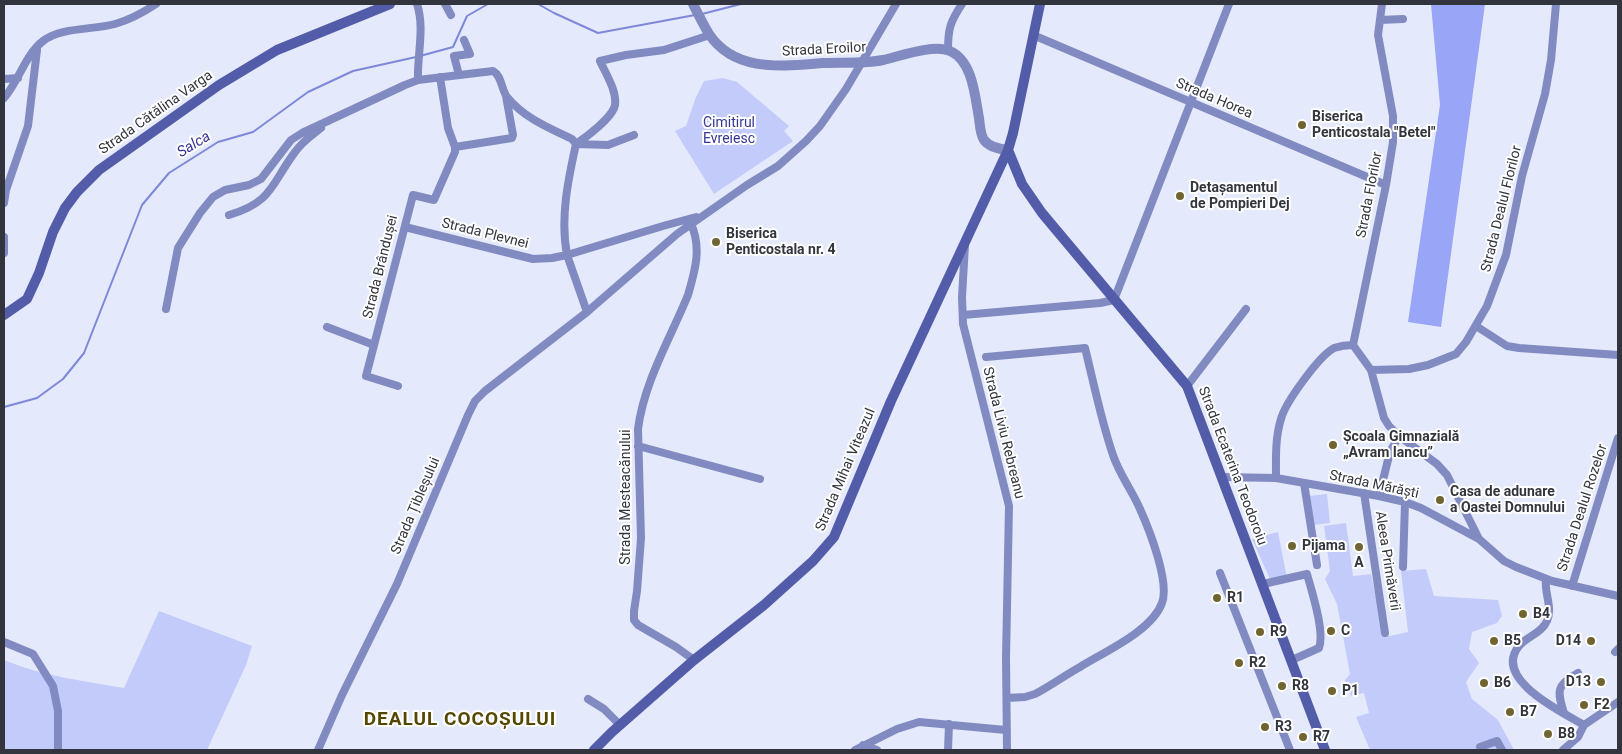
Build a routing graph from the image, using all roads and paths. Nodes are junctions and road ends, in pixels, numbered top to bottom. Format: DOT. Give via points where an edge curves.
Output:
graph roads {
  1 [pos="156,4"];
  2 [pos="390,4"];
  3 [pos="418,4"];
  4 [pos="445,4"];
  5 [pos="693,4"];
  6 [pos="896,4"];
  7 [pos="962,4"];
  8 [pos="1040,4"];
  9 [pos="1229,4"];
  10 [pos="1382,4"];
  11 [pos="1556,4"];
  12 [pos="452,15"];
  13 [pos="1403,19"];
  14 [pos="1380,20"];
  15 [pos="1033,34"];
  16 [pos="710,35"];
  17 [pos="464,40"];
  18 [pos="37,46"];
  19 [pos="948,50"];
  20 [pos="862,62"];
  21 [pos="458,75"];
  22 [pos="440,77"];
  23 [pos="18,78"];
  24 [pos="4,79"];
  25 [pos="418,80"];
  26 [pos="506,96"];
  27 [pos="4,98"];
  28 [pos="1191,103"];
  29 [pos="330,121"];
  30 [pos="634,134"];
  31 [pos="576,144"];
  32 [pos="455,147"];
  33 [pos="1008,150"];
  34 [pos="1386,185"];
  35 [pos="4,203"];
  36 [pos="229,215"];
  37 [pos="700,216"];
  38 [pos="690,224"];
  39 [pos="404,227"];
  40 [pos="4,237"];
  41 [pos="965,243"];
  42 [pos="4,253"];
  43 [pos="567,255"];
  44 [pos="1114,300"];
  45 [pos="166,309"];
  46 [pos="1246,309"];
  47 [pos="587,312"];
  48 [pos="4,315"];
  49 [pos="963,315"];
  50 [pos="1476,326"];
  51 [pos="327,328"];
  52 [pos="374,345"];
  53 [pos="1353,345"];
  54 [pos="1618,355"];
  55 [pos="986,357"];
  56 [pos="1371,370"];
  57 [pos="398,386"];
  58 [pos="1187,386"];
  59 [pos="1398,436"];
  60 [pos="1618,438"];
  61 [pos="638,446"];
  62 [pos="1222,477"];
  63 [pos="1276,478"];
  64 [pos="760,479"];
  65 [pos="1304,483"];
  66 [pos="1364,493"];
  67 [pos="1379,496"];
  68 [pos="1405,502"];
  69 [pos="1479,539"];
  70 [pos="1317,565"];
  71 [pos="1403,567"];
  72 [pos="1220,574"];
  73 [pos="1546,579"];
  74 [pos="1263,584"];
  75 [pos="1572,586"];
  76 [pos="1618,596"];
  77 [pos="1385,632"];
  78 [pos="4,642"];
  79 [pos="694,660"];
  80 [pos="1292,660"];
  81 [pos="1578,673"];
  82 [pos="1007,698"];
  83 [pos="588,699"];
  84 [pos="1618,702"];
  85 [pos="1564,713"];
  86 [pos="949,724"];
  87 [pos="620,725"];
  88 [pos="1584,725"];
  89 [pos="1006,730"];
  90 [pos="863,745"];
  91 [pos="1480,747"];
  92 [pos="58,750"];
  93 [pos="318,750"];
  94 [pos="594,750"];
  95 [pos="855,750"];
  96 [pos="877,750"];
  97 [pos="948,750"];
  98 [pos="1007,750"];
  99 [pos="1290,750"];
  100 [pos="1325,750"];
  101 [pos="1502,750"];
  102 [pos="1563,750"];
  1 -- 18 [label="street" via="134,17 52,36"];
  2 -- 48 [label="main road, Strada Cătălina Varga" via="277,50 219,86 99,170 65,208 27,299"];
  3 -- 25 [label="street"];
  4 -- 12 [label="street"];
  5 -- 16 [label="street, Strada Eroilor"];
  6 -- 20 [label="street, Strada Țibleșului"];
  7 -- 19 [label="street" via="948,28"];
  8 -- 15 [label="main road, Strada Mihai Viteazul"];
  9 -- 28 [label="street"];
  10 -- 14 [label="street, Strada Florilor"];
  11 -- 50 [label="street, Strada Dealul Florilor" via="1549,76 1522,176 1506,255"];
  13 -- 14 [label="street"];
  14 -- 34 [label="street, Strada Florilor" via="1379,48 1394,130"];
  15 -- 28 [label="street, Strada Horea"];
  15 -- 33 [label="main road, Strada Mihai Viteazul"];
  16 -- 20 [label="street, Strada Eroilor" via="728,53 757,64 782,67"];
  16 -- 31 [label="street" via="664,50 600,60 614,93 615,105 603,121"];
  17 -- 21 [label="street" via="470,54 454,56"];
  18 -- 23 [label="street"];
  18 -- 35 [label="street" via="28,126"];
  19 -- 20 [label="street, Strada Eroilor" via="924,50"];
  19 -- 33 [label="street" via="967,68 983,138 990,145"];
  20 -- 37 [label="street, Strada Țibleșului" via="820,126 806,141 778,166"];
  21 -- 22 [label="street"];
  21 -- 26 [label="street" via="493,71"];
  22 -- 25 [label="street"];
  22 -- 32 [label="street" via="448,128"];
  23 -- 24 [label="street"];
  23 -- 27 [label="street"];
  25 -- 29 [label="street" via="373,98"];
  26 -- 31 [label="street" via="535,122 572,139"];
  26 -- 32 [label="street" via="512,138"];
  28 -- 34 [label="street, Strada Horea"];
  28 -- 44 [label="street"];
  29 -- 36 [label="street" via="299,147 267,196 253,206"];
  29 -- 45 [label="street" via="291,140 260,179 213,197 178,248"];
  30 -- 31 [label="street" via="608,145"];
  31 -- 43 [label="street" via="566,200 564,241"];
  32 -- 39 [label="street, Strada Brândușei" via="434,200 413,195"];
  33 -- 41 [label="main road, Strada Mihai Viteazul"];
  33 -- 44 [label="main road, Strada Ecaterina Teodoroiu" via="1030,198"];
  34 -- 53 [label="street, Strada Florilor"];
  37 -- 38 [label="street, Strada Țibleșului"];
  37 -- 43 [label="street, Strada Țibleșului"];
  38 -- 47 [label="street, Strada Țibleșului"];
  38 -- 61 [label="street, Strada Mesteacănului" via="697,242 696,264 688,295 644,400"];
  39 -- 43 [label="street, Strada Plevnei" via="533,259"];
  39 -- 52 [label="street, Strada Brândușei"];
  40 -- 42 [label="street"];
  41 -- 49 [label="street, Strada Liviu Rebreanu"];
  41 -- 79 [label="main road, Strada Mihai Viteazul" via="891,401 834,536 814,561"];
  43 -- 47 [label="street"];
  44 -- 49 [label="street"];
  44 -- 58 [label="main road, Strada Ecaterina Teodoroiu"];
  46 -- 58 [label="street"];
  47 -- 93 [label="street, Strada Țibleșului" via="475,401 397,584"];
  49 -- 82 [label="street, Strada Liviu Rebreanu" via="1009,506"];
  50 -- 54 [label="street" via="1507,346"];
  50 -- 56 [label="street, Strada Dealul Florilor" via="1456,354 1444,360 1409,369"];
  51 -- 52 [label="street"];
  52 -- 57 [label="street, Strada Brândușei" via="366,376"];
  53 -- 56 [label="street"];
  53 -- 63 [label="street" via="1328,352 1289,402 1280,422"];
  55 -- 82 [label="street" via="1085,348 1112,454 1140,508 1162,570 1164,592 1163,603 1157,613 1132,636 1034,694"];
  56 -- 59 [label="street" via="1384,418"];
  58 -- 62 [label="main road, Strada Ecaterina Teodoroiu"];
  59 -- 67 [label="street" via="1390,452"];
  59 -- 69 [label="street" via="1447,475"];
  60 -- 75 [label="street, Strada Dealul Rozelor"];
  61 -- 64 [label="street"];
  61 -- 79 [label="street, Strada Mesteacănului" via="641,538 634,620"];
  62 -- 63 [label="street, Strada Mărăști"];
  62 -- 74 [label="main road, Strada Ecaterina Teodoroiu"];
  63 -- 65 [label="street, Strada Mărăști"];
  65 -- 66 [label="street, Strada Mărăști"];
  65 -- 70 [label="street"];
  66 -- 67 [label="street, Strada Mărăști"];
  66 -- 77 [label="street, Aleea Primăverii"];
  67 -- 68 [label="street, Strada Mărăști"];
  68 -- 69 [label="street, Strada Mărăști"];
  68 -- 71 [label="street"];
  69 -- 73 [label="street, Strada Mărăști" via="1504,561"];
  72 -- 99 [label="street"];
  73 -- 75 [label="street, Strada Mărăști"];
  73 -- 85 [label="street" via="1550,610 1547,621 1542,629 1518,646 1513,657 1514,670 1529,690"];
  74 -- 80 [label="main road, Strada Ecaterina Teodoroiu"];
  74 -- 80 [label="street" via="1308,574 1321,642 1319,648"];
  75 -- 76 [label="street, Strada Mărăști"];
  78 -- 92 [label="street" via="33,654 53,686 58,711"];
  79 -- 87 [label="main road, Strada Mihai Viteazul"];
  80 -- 100 [label="main road, Strada Ecaterina Teodoroiu"];
  81 -- 85 [label="street" via="1560,686"];
  82 -- 89 [label="street, Strada Liviu Rebreanu"];
  83 -- 87 [label="street"];
  84 -- 88 [label="street"];
  85 -- 88 [label="street"];
  86 -- 89 [label="street"];
  86 -- 90 [label="street" via="919,722"];
  86 -- 97 [label="street"];
  87 -- 94 [label="main road, Strada Mihai Viteazul"];
  88 -- 102 [label="street" via="1578,737"];
  89 -- 98 [label="street, Strada Liviu Rebreanu"];
  90 -- 95 [label="street"];
  90 -- 96 [label="street"];
  91 -- 101 [label="street" via="1497,741"];
}
